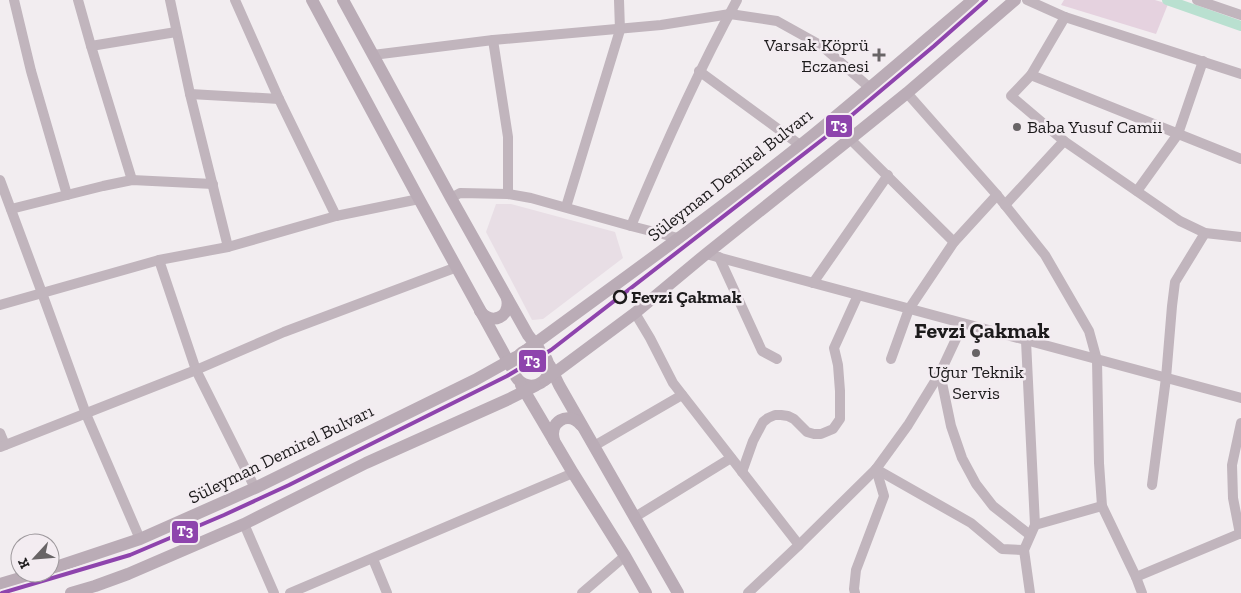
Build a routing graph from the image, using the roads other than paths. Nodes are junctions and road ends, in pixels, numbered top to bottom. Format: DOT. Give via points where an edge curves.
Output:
graph roads {
  1 [pos="14,0"];
  2 [pos="78,0"];
  3 [pos="170,0"];
  4 [pos="235,0"];
  5 [pos="312,0"];
  6 [pos="343,0"];
  7 [pos="619,0"];
  8 [pos="738,0"];
  9 [pos="973,0"];
  10 [pos="1015,0"];
  11 [pos="1027,0"];
  12 [pos="1202,1"];
  13 [pos="730,14"];
  14 [pos="1241,15"];
  15 [pos="1065,17"];
  16 [pos="620,30"];
  17 [pos="176,32"];
  18 [pos="494,40"];
  19 [pos="91,46"];
  20 [pos="373,54"];
  21 [pos="1203,61"];
  22 [pos="700,71"];
  23 [pos="1241,74"];
  24 [pos="1031,75"];
  25 [pos="870,88"];
  26 [pos="907,93"];
  27 [pos="190,94"];
  28 [pos="280,99"];
  29 [pos="1178,134"];
  30 [pos="850,139"];
  31 [pos="1064,142"];
  32 [pos="800,145"];
  33 [pos="1241,158"];
  34 [pos="888,175"];
  35 [pos="0,180"];
  36 [pos="132,180"];
  37 [pos="213,184"];
  38 [pos="1137,191"];
  39 [pos="508,194"];
  40 [pos="67,195"];
  41 [pos="997,195"];
  42 [pos="451,198"];
  43 [pos="419,199"];
  44 [pos="1005,204"];
  45 [pos="7,206"];
  46 [pos="566,207"];
  47 [pos="336,216"];
  48 [pos="631,226"];
  49 [pos="1206,233"];
  50 [pos="1241,237"];
  51 [pos="678,238"];
  52 [pos="954,242"];
  53 [pos="228,247"];
  54 [pos="713,255"];
  55 [pos="160,260"];
  56 [pos="457,266"];
  57 [pos="813,283"];
  58 [pos="42,293"];
  59 [pos="858,295"];
  60 [pos="508,298"];
  61 [pos="0,305"];
  62 [pos="909,309"];
  63 [pos="480,311"];
  64 [pos="634,313"];
  65 [pos="963,324"];
  66 [pos="1026,341"];
  67 [pos="778,359"];
  68 [pos="891,360"];
  69 [pos="1097,360"];
  70 [pos="531,367"];
  71 [pos="196,370"];
  72 [pos="940,373"];
  73 [pos="1166,378"];
  74 [pos="682,394"];
  75 [pos="1241,398"];
  76 [pos="86,414"];
  77 [pos="1241,422"];
  78 [pos="583,427"];
  79 [pos="0,433"];
  80 [pos="555,443"];
  81 [pos="2,446"];
  82 [pos="594,446"];
  83 [pos="731,458"];
  84 [pos="876,469"];
  85 [pos="742,472"];
  86 [pos="573,473"];
  87 [pos="1152,485"];
  88 [pos="255,488"];
  89 [pos="1102,506"];
  90 [pos="635,517"];
  91 [pos="244,524"];
  92 [pos="1035,525"];
  93 [pos="1240,534"];
  94 [pos="1030,535"];
  95 [pos="140,539"];
  96 [pos="799,545"];
  97 [pos="1024,550"];
  98 [pos="625,556"];
  99 [pos="373,559"];
  100 [pos="60,566"];
  101 [pos="1136,577"];
  102 [pos="97,589"];
  103 [pos="75,592"];
  104 [pos="274,593"];
  105 [pos="290,593"];
  106 [pos="387,593"];
  107 [pos="582,593"];
  108 [pos="646,593"];
  109 [pos="678,593"];
  110 [pos="748,593"];
  111 [pos="855,593"];
  112 [pos="1030,593"];
  113 [pos="1142,593"];
  1 -- 40 [label="street"];
  2 -- 19 [label="street"];
  3 -- 17 [label="street"];
  4 -- 28 [label="street"];
  5 -- 43 [label="main road"];
  6 -- 20 [label="main road"];
  7 -- 16 [label="street"];
  8 -- 13 [label="street"];
  9 -- 25 [label="main road, Süleyman Demirel Bulvarı"];
  10 -- 26 [label="main road, Süleyman Demirel Bulvarı"];
  11 -- 15 [label="street"];
  12 -- 14 [label="street"];
  13 -- 16 [label="street"];
  13 -- 22 [label="street"];
  13 -- 25 [label="street" via="777,21 822,46"];
  15 -- 21 [label="street"];
  15 -- 24 [label="street"];
  16 -- 18 [label="street"];
  16 -- 46 [label="street"];
  17 -- 19 [label="street"];
  17 -- 27 [label="street"];
  18 -- 20 [label="street"];
  18 -- 39 [label="street" via="508,137"];
  19 -- 36 [label="street"];
  20 -- 42 [label="main road"];
  21 -- 23 [label="street"];
  21 -- 29 [label="street"];
  22 -- 32 [label="street"];
  22 -- 48 [label="street"];
  24 -- 29 [label="street"];
  24 -- 31 [label="street" via="1011,96"];
  25 -- 32 [label="main road, Süleyman Demirel Bulvarı"];
  26 -- 30 [label="main road, Süleyman Demirel Bulvarı"];
  26 -- 41 [label="street"];
  27 -- 28 [label="street"];
  27 -- 37 [label="street"];
  28 -- 47 [label="street"];
  29 -- 33 [label="street"];
  29 -- 38 [label="street"];
  30 -- 34 [label="street"];
  30 -- 54 [label="main road, Süleyman Demirel Bulvarı"];
  31 -- 38 [label="street"];
  31 -- 44 [label="street"];
  32 -- 51 [label="main road, Süleyman Demirel Bulvarı"];
  34 -- 52 [label="street"];
  34 -- 57 [label="street"];
  35 -- 45 [label="street"];
  36 -- 37 [label="street"];
  36 -- 40 [label="street"];
  37 -- 53 [label="street"];
  38 -- 49 [label="street" via="1180,221"];
  39 -- 42 [label="street" via="460,193"];
  39 -- 46 [label="street"];
  40 -- 45 [label="street"];
  41 -- 44 [label="street"];
  41 -- 52 [label="street"];
  42 -- 60 [label="main road"];
  43 -- 47 [label="street"];
  43 -- 56 [label="main road"];
  44 -- 69 [label="street" via="1045,255 1089,331"];
  45 -- 58 [label="street"];
  46 -- 48 [label="street"];
  47 -- 53 [label="street"];
  48 -- 51 [label="street"];
  49 -- 50 [label="street"];
  49 -- 73 [label="street" via="1175,282"];
  51 -- 70 [label="main road, Süleyman Demirel Bulvarı"];
  52 -- 62 [label="street"];
  53 -- 55 [label="street"];
  54 -- 57 [label="street"];
  54 -- 64 [label="main road, Süleyman Demirel Bulvarı"];
  54 -- 67 [label="street" via="762,352"];
  55 -- 58 [label="street"];
  55 -- 71 [label="street"];
  56 -- 63 [label="main road"];
  56 -- 71 [label="street" via="284,332"];
  57 -- 59 [label="street"];
  58 -- 61 [label="street"];
  58 -- 76 [label="street"];
  59 -- 62 [label="street"];
  59 -- 85 [label="street" via="834,348 839,373 840,419 833,429 814,434 788,416 781,414 768,418 753,441"];
  60 -- 63 [label="main road" via="508,308 502,316 487,318"];
  60 -- 70 [label="main road" via="528,334"];
  62 -- 65 [label="street"];
  62 -- 68 [label="street"];
  63 -- 70 [label="main road"];
  64 -- 70 [label="main road, Süleyman Demirel Bulvarı"];
  64 -- 74 [label="street"];
  65 -- 66 [label="street"];
  65 -- 72 [label="street"];
  66 -- 69 [label="street"];
  66 -- 92 [label="street"];
  69 -- 73 [label="street"];
  69 -- 89 [label="street"];
  70 -- 78 [label="main road"];
  70 -- 80 [label="main road"];
  70 -- 88 [label="main road, Süleyman Demirel Bulvarı" via="475,380"];
  70 -- 91 [label="main road, Süleyman Demirel Bulvarı" via="366,462"];
  71 -- 76 [label="street"];
  71 -- 88 [label="street"];
  72 -- 84 [label="street"];
  72 -- 94 [label="street" via="954,434 976,484 993,506"];
  73 -- 75 [label="street"];
  73 -- 87 [label="street"];
  74 -- 82 [label="street"];
  74 -- 83 [label="street"];
  76 -- 81 [label="street"];
  76 -- 95 [label="street"];
  77 -- 93 [label="street" via="1232,465"];
  78 -- 80 [label="main road" via="576,419 560,420 552,433"];
  78 -- 82 [label="main road"];
  79 -- 81 [label="street"];
  80 -- 86 [label="main road"];
  82 -- 90 [label="main road"];
  83 -- 85 [label="street"];
  83 -- 90 [label="street"];
  84 -- 96 [label="street"];
  84 -- 97 [label="street" via="971,523 1002,549"];
  84 -- 111 [label="street" via="884,496 856,570"];
  85 -- 96 [label="street"];
  86 -- 98 [label="main road"];
  86 -- 99 [label="street"];
  88 -- 95 [label="main road, Süleyman Demirel Bulvarı"];
  89 -- 92 [label="street"];
  89 -- 101 [label="street"];
  90 -- 109 [label="main road"];
  91 -- 102 [label="main road, Süleyman Demirel Bulvarı"];
  91 -- 104 [label="street"];
  92 -- 94 [label="street"];
  93 -- 101 [label="street"];
  94 -- 97 [label="street"];
  95 -- 100 [label="main road, Süleyman Demirel Bulvarı"];
  96 -- 110 [label="street"];
  97 -- 112 [label="street"];
  98 -- 107 [label="street"];
  98 -- 108 [label="main road"];
  99 -- 105 [label="street"];
  99 -- 106 [label="street"];
  101 -- 113 [label="street"];
  102 -- 103 [label="main road, Süleyman Demirel Bulvarı"];
}
